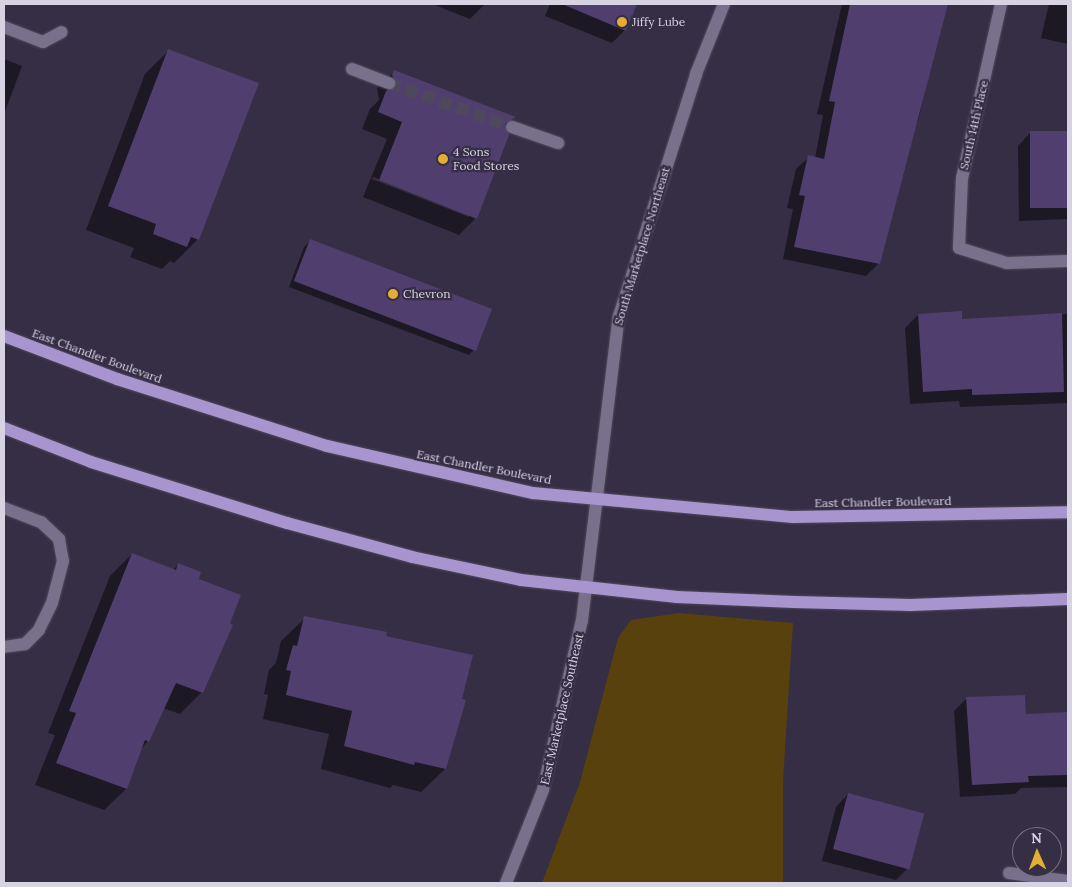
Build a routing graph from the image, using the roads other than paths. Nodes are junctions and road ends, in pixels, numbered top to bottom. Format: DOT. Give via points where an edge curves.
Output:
graph roads {
  1 [pos="724,4"];
  2 [pos="1001,4"];
  3 [pos="4,27"];
  4 [pos="62,32"];
  5 [pos="352,69"];
  6 [pos="389,83"];
  7 [pos="512,127"];
  8 [pos="558,143"];
  9 [pos="1068,261"];
  10 [pos="4,336"];
  11 [pos="4,428"];
  12 [pos="596,499"];
  13 [pos="4,508"];
  14 [pos="1068,512"];
  15 [pos="587,587"];
  16 [pos="1068,599"];
  17 [pos="4,647"];
  18 [pos="1009,873"];
  19 [pos="1068,881"];
  20 [pos="506,883"];
  1 -- 12 [label="street, South Marketplace Northeast" via="688,100 619,316"];
  2 -- 9 [label="street, South 14th Place" via="962,178 959,248 1007,263"];
  3 -- 4 [label="street" via="43,42"];
  5 -- 6 [label="street"];
  7 -- 8 [label="street"];
  10 -- 12 [label="main road, East Chandler Boulevard" via="117,379 327,446 533,493"];
  11 -- 15 [label="main road" via="91,462 287,523 520,580"];
  12 -- 14 [label="main road, East Chandler Boulevard" via="794,517"];
  12 -- 15 [label="street, South Marketplace Northeast"];
  13 -- 17 [label="street" via="40,522 60,539 63,562 52,603 39,630 25,644"];
  15 -- 16 [label="main road" via="677,597 911,605"];
  15 -- 20 [label="street, East Marketplace Southeast" via="561,719 543,790"];
  18 -- 19 [label="street"];
}
